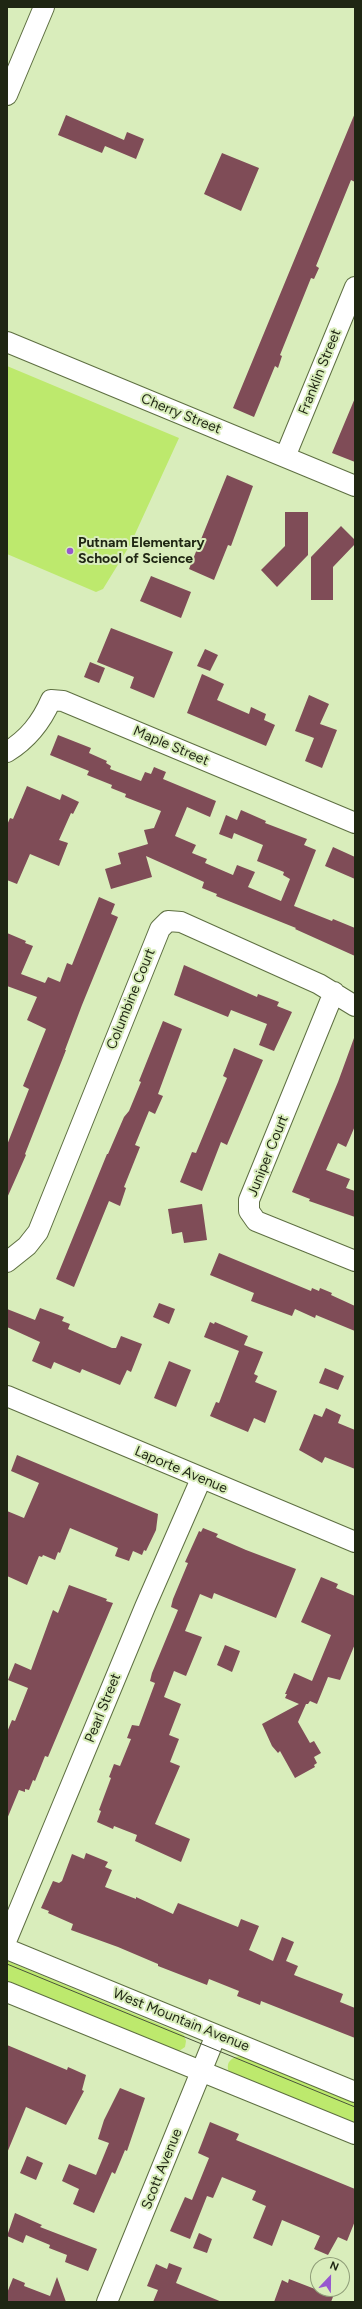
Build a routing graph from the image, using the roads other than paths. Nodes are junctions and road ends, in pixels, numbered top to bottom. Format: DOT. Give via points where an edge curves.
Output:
graph roads {
  1 [pos="44,7"];
  2 [pos="7,95"];
  3 [pos="355,287"];
  4 [pos="7,342"];
  5 [pos="285,457"];
  6 [pos="355,486"];
  7 [pos="7,752"];
  8 [pos="355,823"];
  9 [pos="334,992"];
  10 [pos="355,1006"];
  11 [pos="355,1261"];
  12 [pos="7,1262"];
  13 [pos="7,1396"];
  14 [pos="201,1479"];
  15 [pos="355,1542"];
  16 [pos="7,1939"];
  17 [pos="7,1949"];
  18 [pos="7,1992"];
  19 [pos="216,2035"];
  20 [pos="202,2071"];
  21 [pos="355,2092"];
  22 [pos="355,2134"];
  23 [pos="107,2302"];
  1 -- 2 [label="street"];
  3 -- 5 [label="street, Franklin Street"];
  4 -- 5 [label="street, Cherry Street"];
  5 -- 6 [label="street, Cherry Street"];
  7 -- 8 [label="street, Maple Street" via="21,744 42,720 51,700 63,700"];
  9 -- 10 [label="street, Columbine Court"];
  9 -- 11 [label="street, Juniper Court" via="249,1200 249,1211 256,1221"];
  9 -- 12 [label="street, Columbine Court" via="181,922 168,921 160,929 38,1232 27,1246"];
  13 -- 14 [label="street, Laporte Avenue"];
  14 -- 15 [label="street, Laporte Avenue"];
  14 -- 16 [label="street, Pearl Street"];
  17 -- 19 [label="street, West Mountain Avenue"];
  18 -- 20 [label="street"];
  19 -- 20 [label="street, Scott Avenue"];
  19 -- 21 [label="street, West Mountain Avenue"];
  20 -- 22 [label="street"];
  20 -- 23 [label="street, Scott Avenue"];
}
